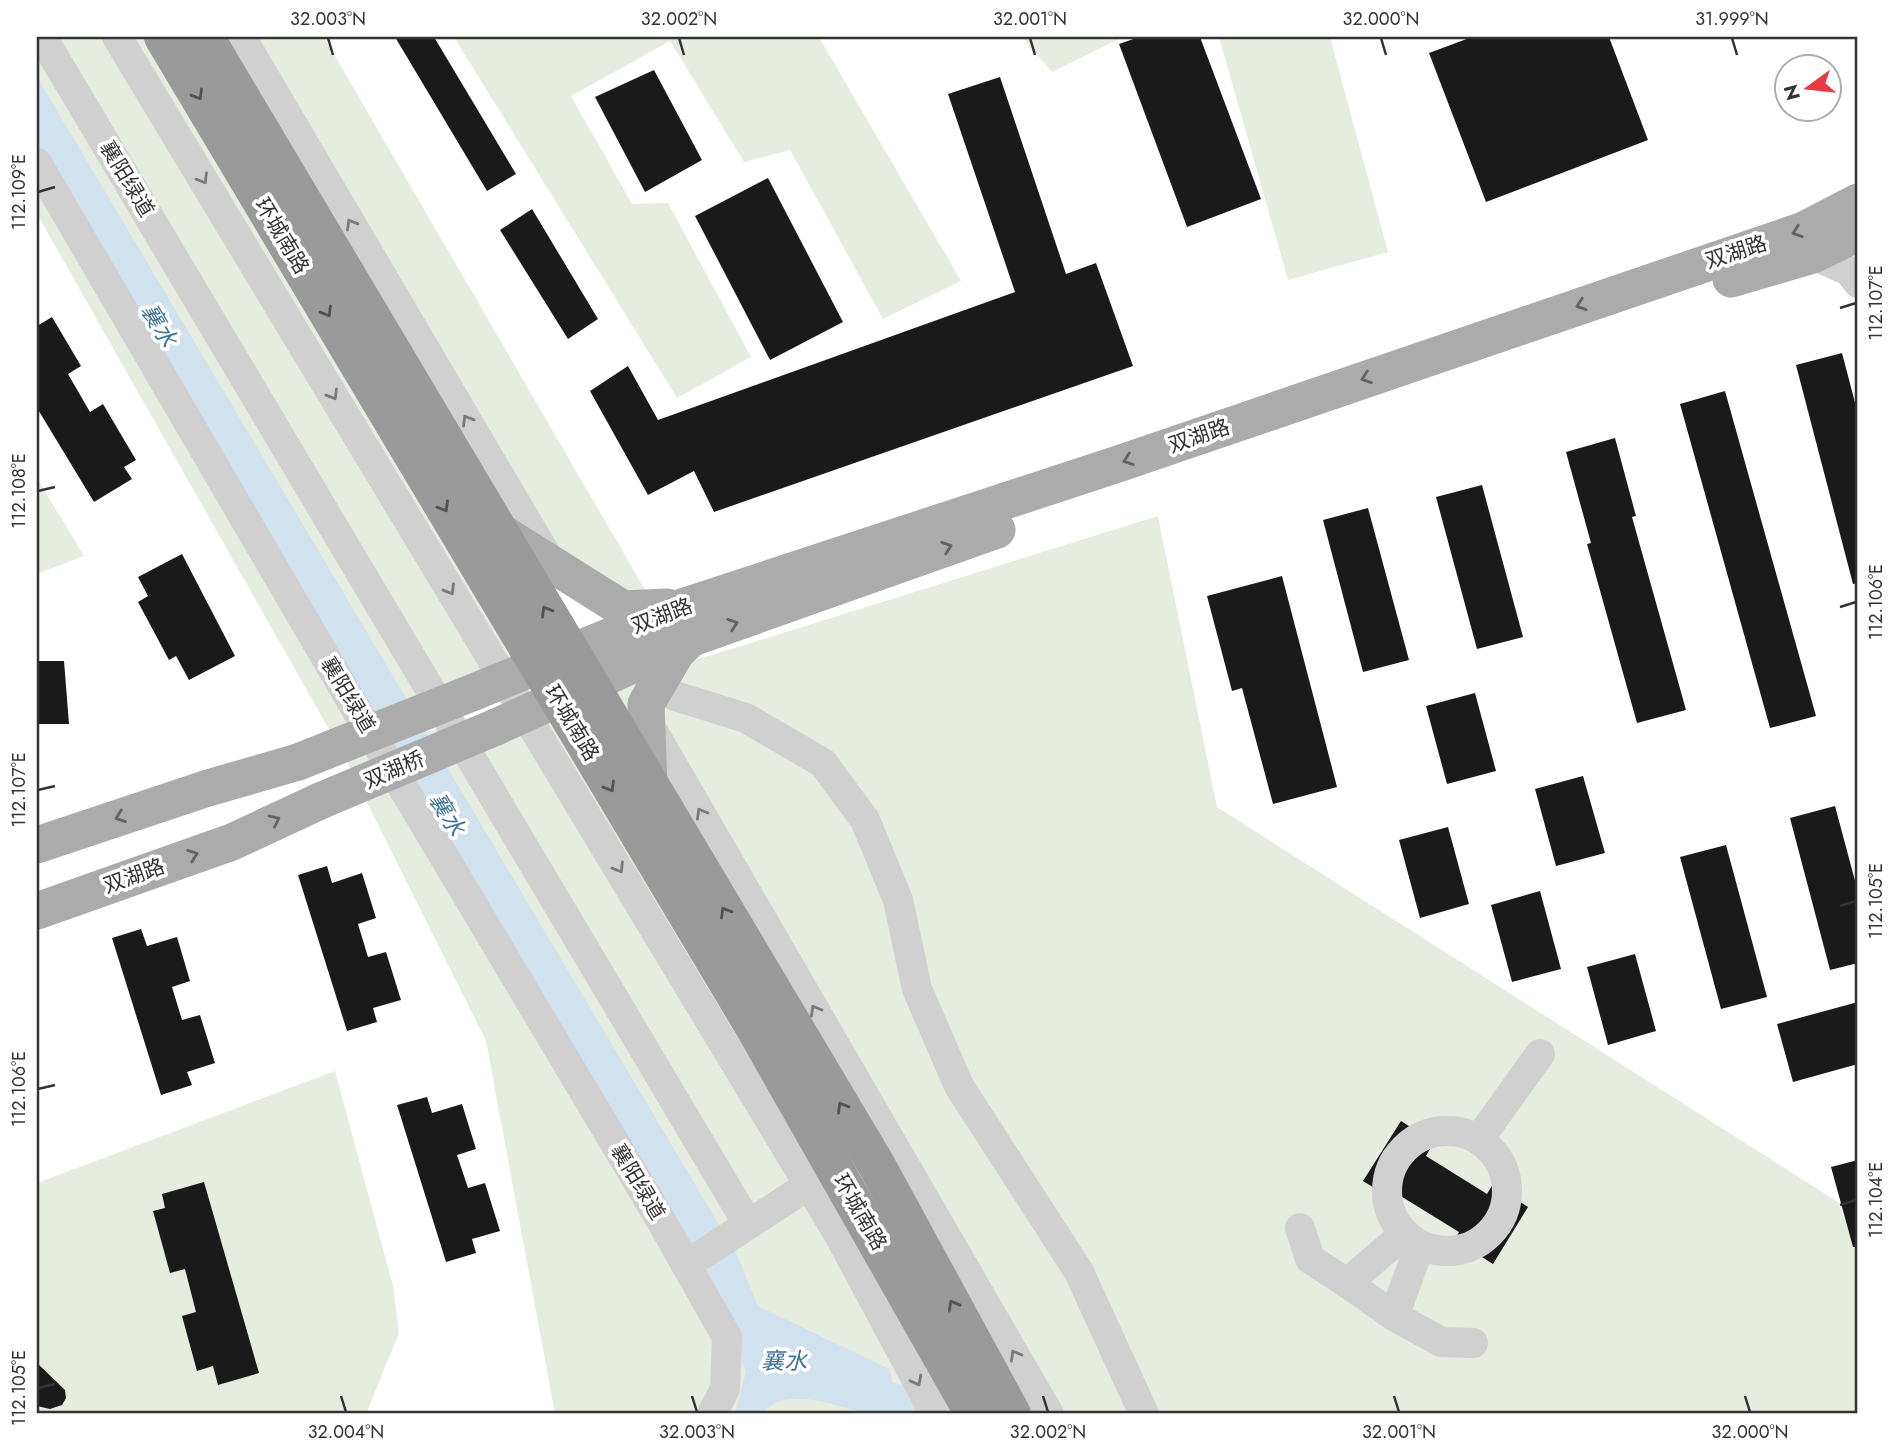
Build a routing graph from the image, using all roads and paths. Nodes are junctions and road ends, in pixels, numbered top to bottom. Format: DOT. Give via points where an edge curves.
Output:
graph roads {
  1 [pos="42,37"];
  2 [pos="117,37"];
  3 [pos="163,37"];
  4 [pos="205,37"];
  5 [pos="241,37"];
  6 [pos="37,163"];
  7 [pos="1858,202"];
  8 [pos="1858,233"];
  9 [pos="1813,255"];
  10 [pos="1858,283"];
  11 [pos="496,529"];
  12 [pos="551,564"];
  13 [pos="687,622"];
  14 [pos="554,659"];
  15 [pos="489,686"];
  16 [pos="675,696"];
  17 [pos="542,707"];
  18 [pos="647,721"];
  19 [pos="649,786"];
  20 [pos="232,842"];
  21 [pos="37,845"];
  22 [pos="37,911"];
  23 [pos="1540,1054"];
  24 [pos="1479,1139"];
  25 [pos="809,1185"];
  26 [pos="745,1227"];
  27 [pos="1300,1228"];
  28 [pos="1412,1240"];
  29 [pos="687,1265"];
  30 [pos="1347,1283"];
  31 [pos="1394,1316"];
  32 [pos="1473,1343"];
  33 [pos="712,1414"];
  34 [pos="935,1414"];
  35 [pos="974,1414"];
  36 [pos="1012,1414"];
  37 [pos="1049,1414"];
  38 [pos="1144,1414"];
  1 -- 26 [label="street, 襄阳绿道"];
  2 -- 15 [label="street, one-way"];
  3 -- 14 [label="highway, 环城南路, one-way"];
  4 -- 11 [label="highway, 环城南路"];
  12 -- 5 [label="street, one-way"];
  6 -- 29 [label="street, 襄阳绿道"];
  7 -- 13 [label="main road, 双湖路, one-way" via="1804,230 1118,464"];
  8 -- 9 [label="main road, 双湖路"];
  9 -- 10 [label="street" via="1849,271"];
  13 -- 9 [label="main road, 双湖路, one-way" via="1222,453"];
  11 -- 12 [label="main road"];
  14 -- 11 [label="highway, 环城南路, one-way"];
  12 -- 13 [label="main road" via="623,609"];
  13 -- 14 [label="main road, 双湖路"];
  13 -- 17 [label="main road, 双湖路"];
  13 -- 18 [label="main road" via="676,653 646,704"];
  14 -- 15 [label="main road, 双湖桥"];
  14 -- 17 [label="highway, 环城南路"];
  15 -- 17 [label="street"];
  15 -- 21 [label="main road, 双湖桥, one-way, bridge" via="298,762"];
  16 -- 38 [label="street" via="746,718 823,763 865,821 898,900 917,989 959,1086 1079,1272"];
  17 -- 19 [label="highway, 环城南路"];
  20 -- 17 [label="main road, 双湖桥, one-way, bridge"];
  17 -- 25 [label="street, one-way"];
  17 -- 35 [label="highway, 环城南路, one-way" via="754,1027"];
  18 -- 19 [label="main road"];
  37 -- 18 [label="street, one-way"];
  36 -- 19 [label="highway, 环城南路, one-way" via="877,1166"];
  22 -- 20 [label="main road, 双湖路, one-way"];
  23 -- 24 [label="street"];
  24 -- 28 [label="street" via="1461,1131 1432,1132 1406,1145 1394,1161 1387,1179 1387,1199 1392,1218"];
  24 -- 28 [label="street" via="1494,1152 1504,1170 1504,1211 1494,1228 1479,1242 1460,1250 1440,1251"];
  25 -- 26 [label="street"];
  25 -- 34 [label="street, one-way"];
  26 -- 29 [label="street"];
  27 -- 30 [label="street" via="1310,1259"];
  28 -- 30 [label="street"];
  28 -- 31 [label="street"];
  29 -- 33 [label="street, 襄阳绿道" via="727,1337 725,1389"];
  30 -- 31 [label="street"];
  31 -- 32 [label="street" via="1441,1342"];
}
